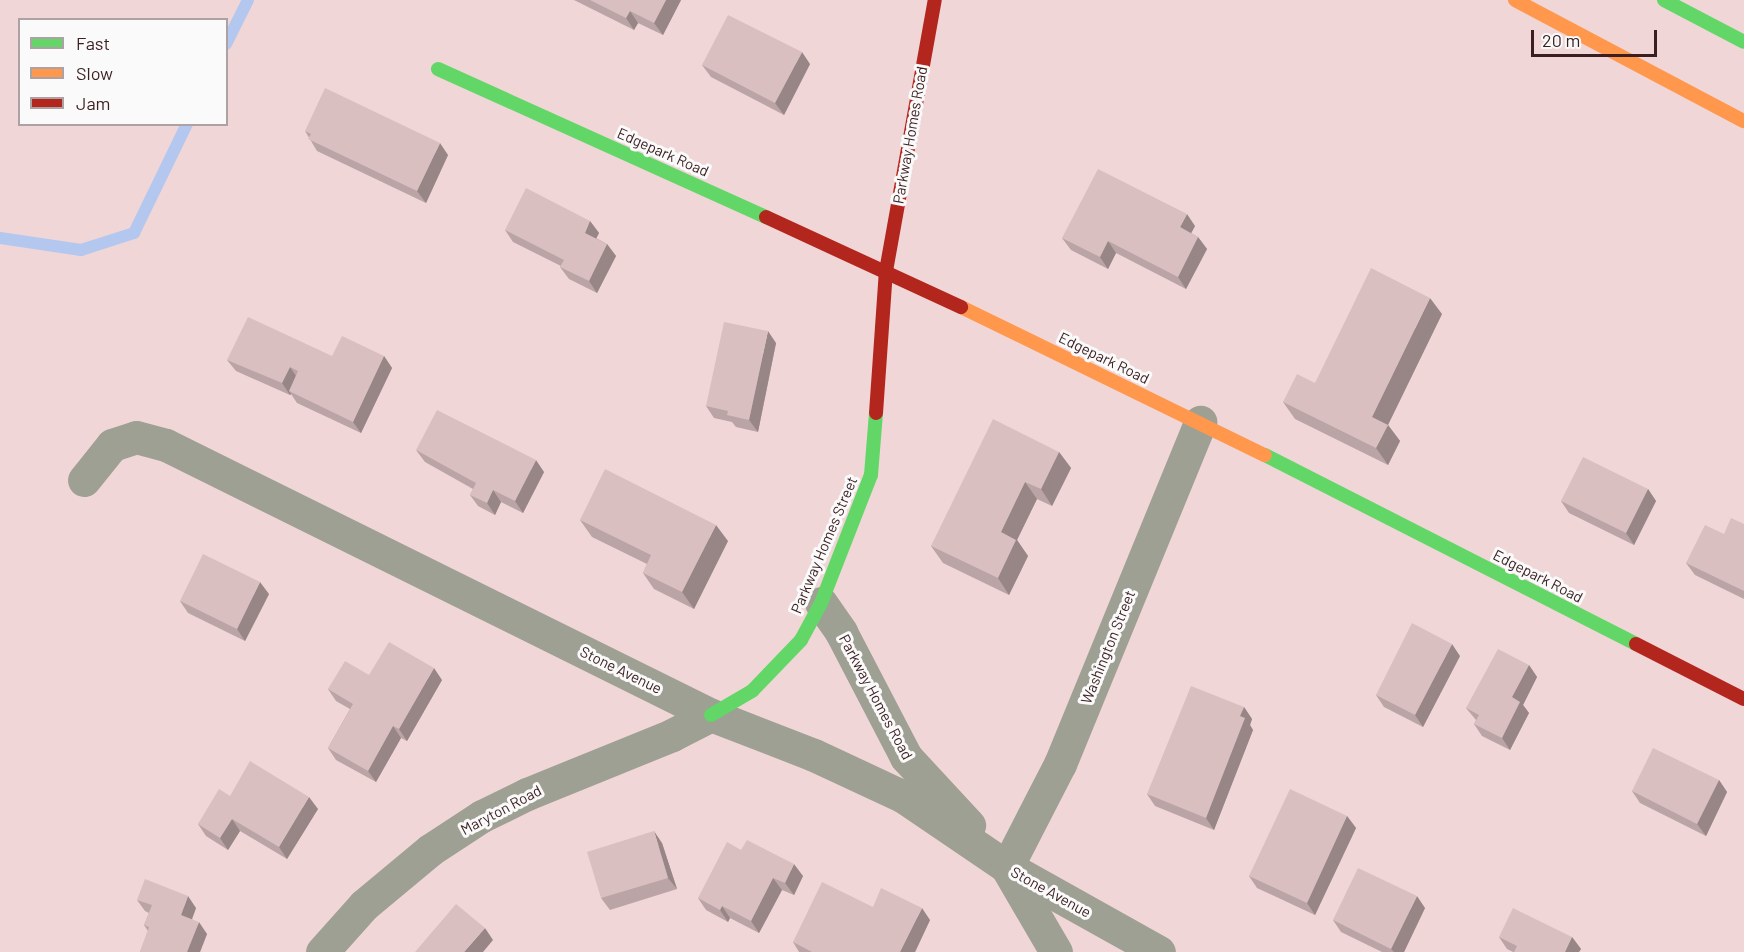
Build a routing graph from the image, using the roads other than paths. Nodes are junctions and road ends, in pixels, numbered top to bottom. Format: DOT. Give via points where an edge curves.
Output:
graph roads {
  1 [pos="935,0"];
  2 [pos="1515,0"];
  3 [pos="1664,0"];
  4 [pos="1744,42"];
  5 [pos="438,69"];
  6 [pos="1744,121"];
  7 [pos="886,271"];
  8 [pos="1200,423"];
  9 [pos="84,480"];
  10 [pos="821,603"];
  11 [pos="1744,699"];
  12 [pos="711,715"];
  13 [pos="1007,867"];
  14 [pos="322,952"];
  15 [pos="1056,952"];
  16 [pos="1159,952"];
  1 -- 7 [label="main road, Parkway Homes Road"];
  2 -- 6 [label="main road"];
  3 -- 4 [label="main road"];
  5 -- 7 [label="main road, Edgepark Road"];
  7 -- 8 [label="main road, Edgepark Road"];
  7 -- 10 [label="main road, Parkway Homes Street" via="871,475"];
  8 -- 11 [label="main road, Edgepark Road"];
  8 -- 13 [label="street, Washington Street" via="1060,764"];
  9 -- 12 [label="street, Stone Avenue" via="112,445 135,437 166,445"];
  10 -- 12 [label="main road, Parkway Homes Street" via="801,640 752,691"];
  10 -- 13 [label="street, Parkway Homes Road" via="841,632 906,757"];
  12 -- 13 [label="street, Stone Avenue" via="814,755 904,797"];
  12 -- 14 [label="street, Maryton Road" via="482,816 430,850 364,905"];
  13 -- 15 [label="street"];
  13 -- 16 [label="street, Stone Avenue"];
}
